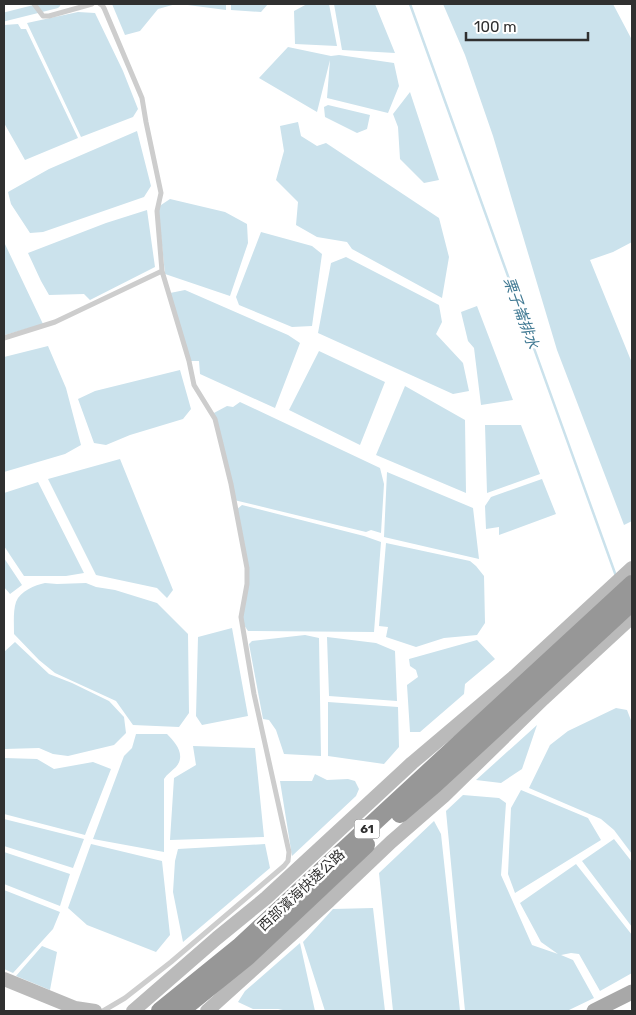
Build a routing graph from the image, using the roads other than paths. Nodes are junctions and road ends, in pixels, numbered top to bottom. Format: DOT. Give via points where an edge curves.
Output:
graph roads {
  1 [pos="34,4"];
  2 [pos="92,4"];
  3 [pos="100,4"];
  4 [pos="162,271"];
  5 [pos="4,338"];
  6 [pos="632,568"];
  7 [pos="632,584"];
  8 [pos="632,602"];
  9 [pos="632,617"];
  10 [pos="571,650"];
  11 [pos="4,979"];
  12 [pos="632,992"];
  13 [pos="95,1011"];
  14 [pos="103,1011"];
  15 [pos="133,1011"];
  16 [pos="160,1011"];
  17 [pos="180,1011"];
  18 [pos="207,1011"];
  19 [pos="594,1011"];
  1 -- 2 [label="lane" via="43,16 49,16"];
  3 -- 4 [label="lane" via="142,98 161,193 157,211"];
  4 -- 5 [label="lane" via="55,322"];
  4 -- 14 [label="lane" via="194,386 215,419 231,484 247,568 241,617 254,694 289,852 284,866 171,962 126,998"];
  6 -- 10 [label="street"];
  7 -- 10 [label="highway, 61"];
  8 -- 10 [label="highway, 61"];
  9 -- 10 [label="street"];
  10 -- 15 [label="street" via="516,675 412,763 266,898"];
  10 -- 16 [label="highway, 西部濱海快速公路 / 61" via="239,947"];
  10 -- 17 [label="highway, 西部濱海快速公路 / 61" via="434,785 247,957"];
  10 -- 18 [label="street" via="444,796"];
  11 -- 13 [label="street" via="75,1008"];
  12 -- 19 [label="main road"];
}
